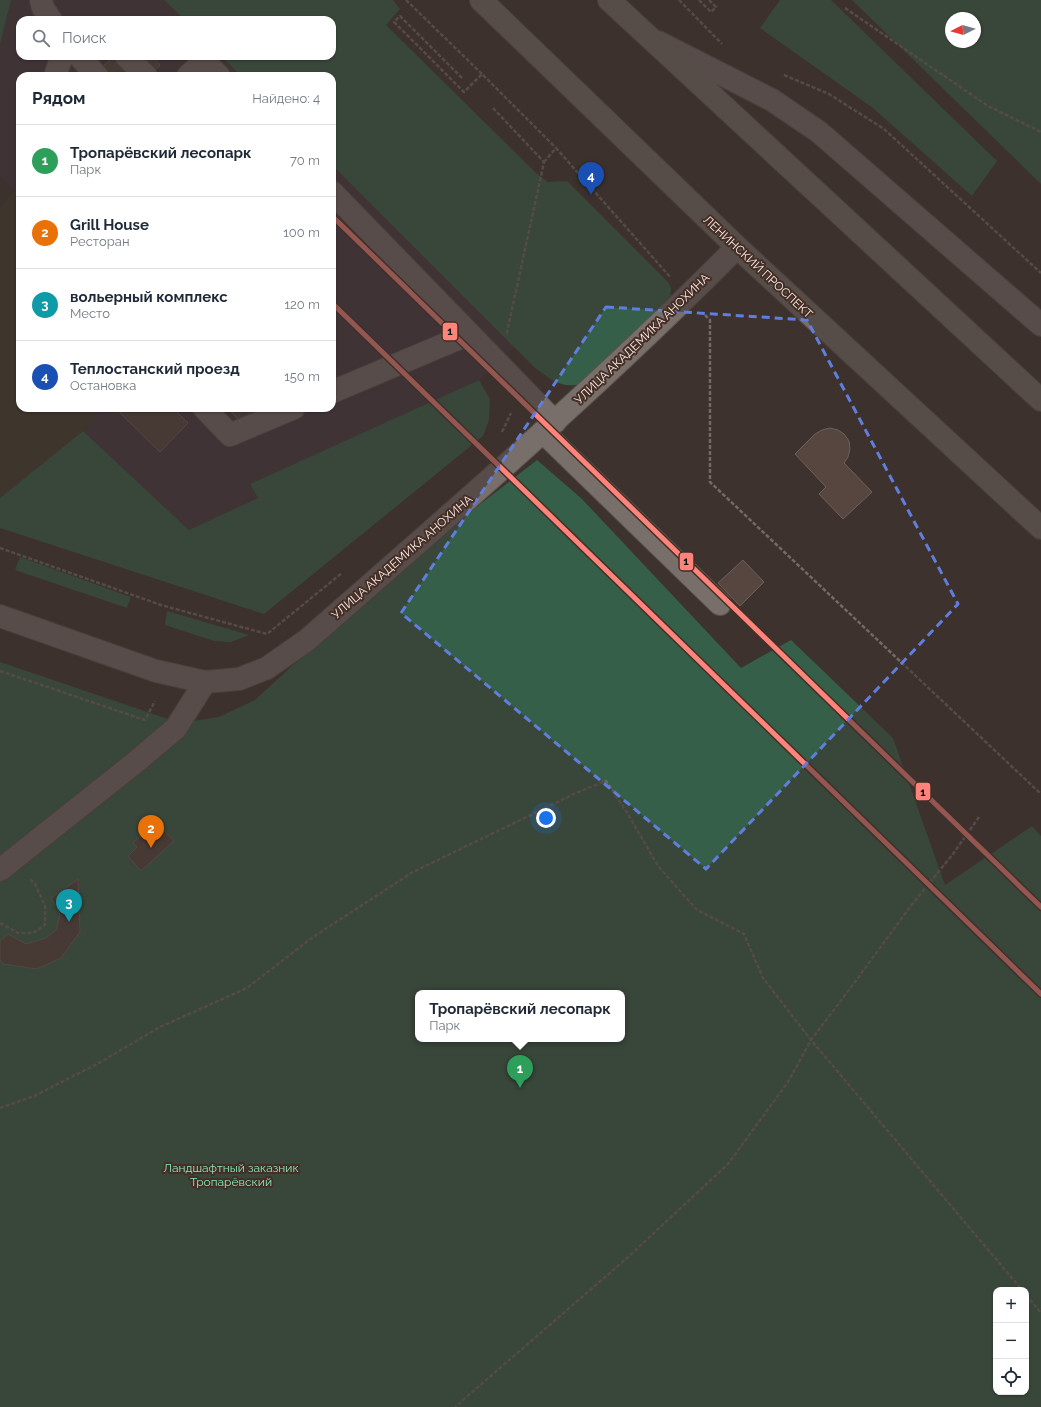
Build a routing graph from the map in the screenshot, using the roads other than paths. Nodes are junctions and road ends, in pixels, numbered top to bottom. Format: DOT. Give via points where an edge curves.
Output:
graph roads {
  1 [pos="41,0"];
  2 [pos="481,0"];
  3 [pos="608,0"];
  4 [pos="48,16"];
  5 [pos="646,36"];
  6 [pos="61,60"];
  7 [pos="83,60"];
  8 [pos="130,60"];
  9 [pos="56,72"];
  10 [pos="93,72"];
  11 [pos="142,72"];
  12 [pos="192,72"];
  13 [pos="215,72"];
  14 [pos="336,196"];
  15 [pos="737,247"];
  16 [pos="1041,325"];
  17 [pos="469,334"];
  18 [pos="336,390"];
  19 [pos="1041,400"];
  20 [pos="208,412"];
  21 [pos="285,412"];
  22 [pos="549,427"];
  23 [pos="1041,528"];
  24 [pos="720,604"];
  25 [pos="0,616"];
  26 [pos="205,682"];
  27 [pos="7,864"];
  1 -- 4 [label="street"];
  2 -- 15 [label="main road, ЛЕНИНСКИЙ ПРОСПЕКТ"];
  3 -- 5 [label="main road"];
  5 -- 16 [label="street" via="772,100 818,132"];
  5 -- 19 [label="main road"];
  6 -- 9 [label="street"];
  7 -- 10 [label="street"];
  8 -- 11 [label="street"];
  12 -- 13 [label="street" via="204,61"];
  14 -- 17 [label="street"];
  15 -- 22 [label="street, УЛИЦА АКАДЕМИКА АНОХИНА" via="688,297"];
  15 -- 23 [label="main road, ЛЕНИНСКИЙ ПРОСПЕКТ"];
  17 -- 18 [label="street"];
  17 -- 22 [label="street" via="521,387"];
  20 -- 21 [label="street" via="230,435"];
  22 -- 24 [label="street"];
  22 -- 26 [label="street, УЛИЦА АКАДЕМИКА АНОХИНА" via="308,640 267,668 240,679"];
  25 -- 26 [label="street, УЛИЦА АКАДЕМИКА АНОХИНА" via="156,671"];
  26 -- 27 [label="street" via="176,728 137,762"];
}
